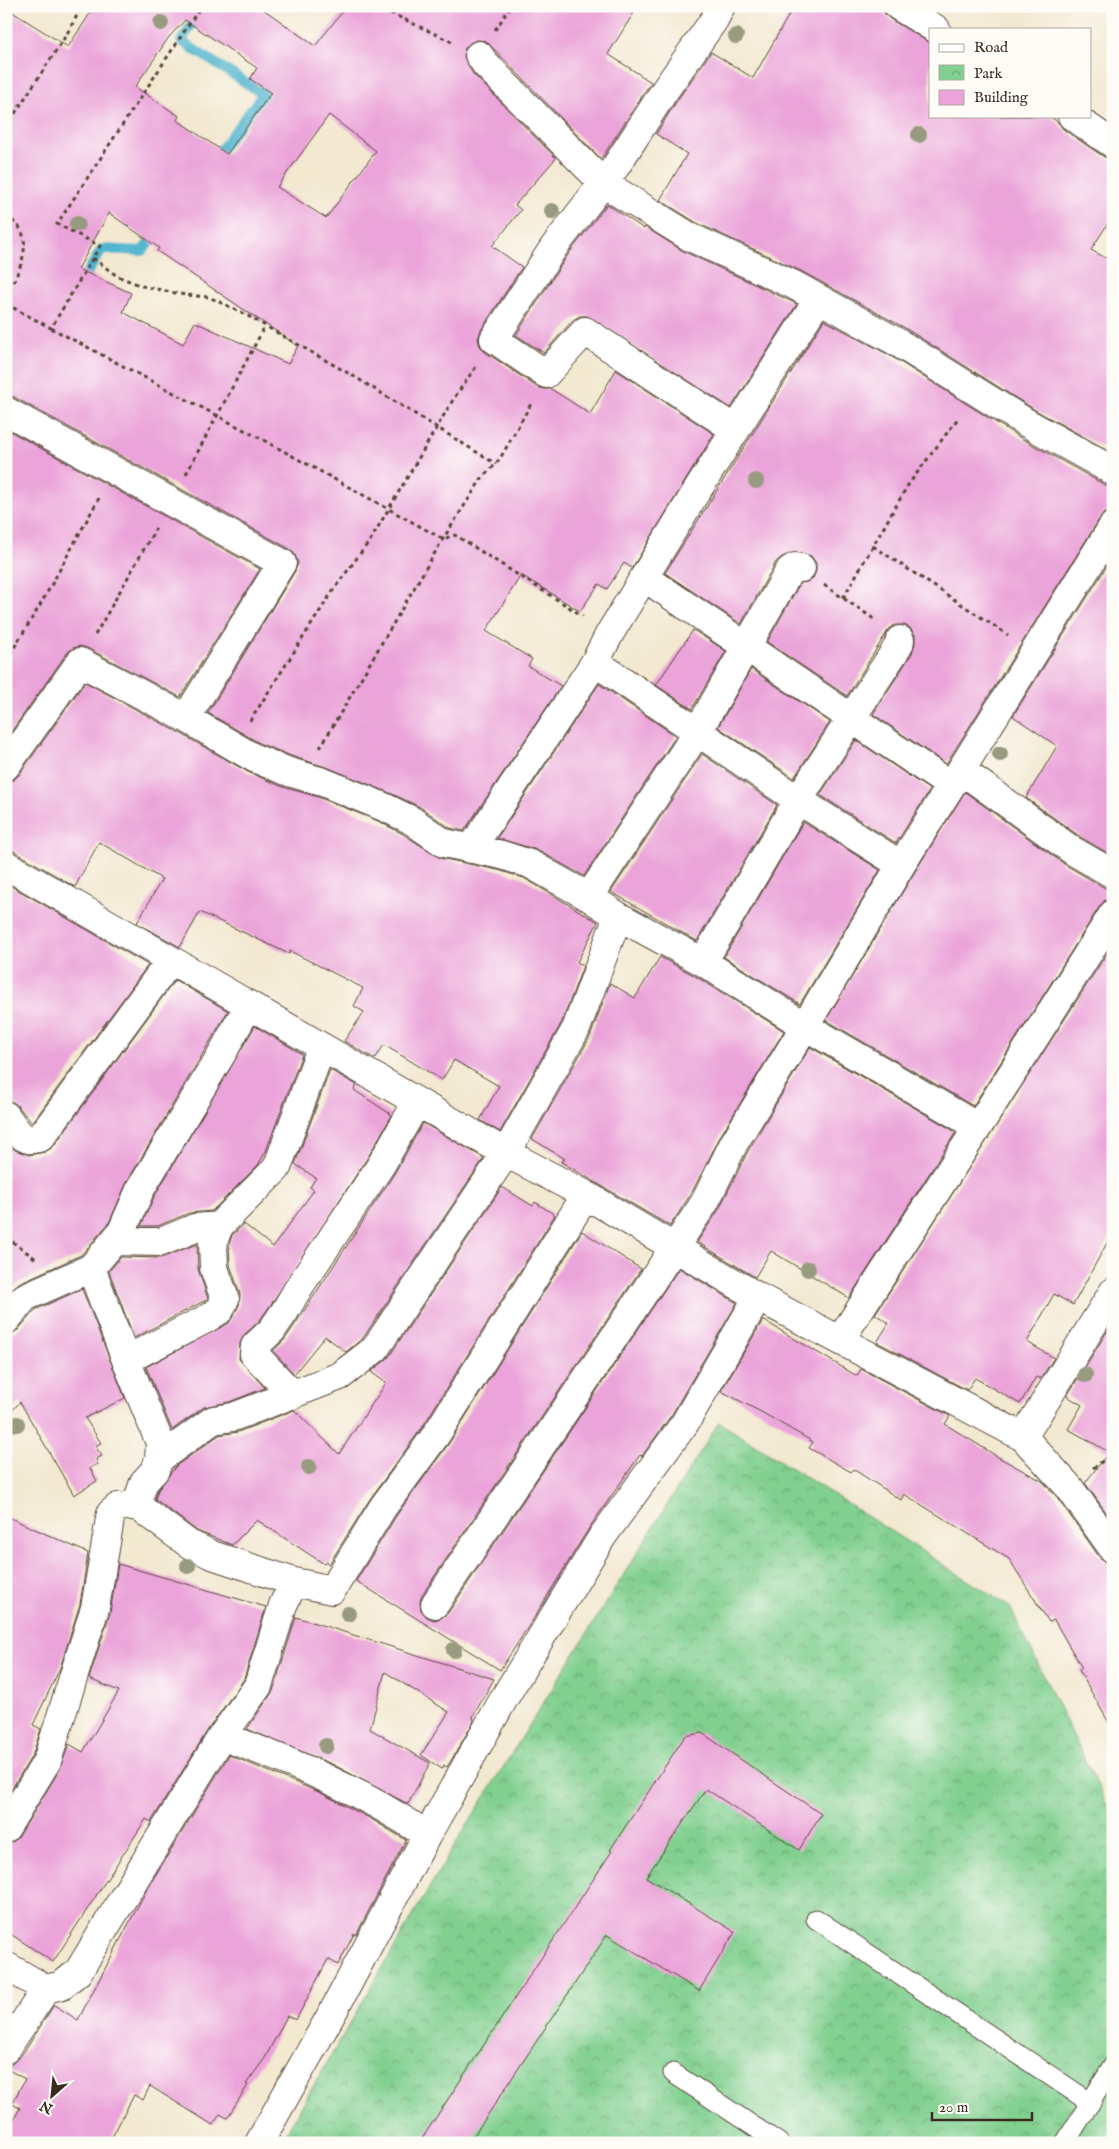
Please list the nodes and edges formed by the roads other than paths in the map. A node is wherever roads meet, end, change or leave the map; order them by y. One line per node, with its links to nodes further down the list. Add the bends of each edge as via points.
1 (722, 6): 7 (street)
2 (898, 6): 3 (street)
3 (934, 28)
4 (479, 55): 7 (street)
5 (1075, 118): 6 (street)
6 (1113, 144)
7 (603, 183): 8 (street, via 690,237 794,285); 10 (street, via 554,247 494,339 546,374 585,331)
8 (818, 300): 10 (street); 11 (street, via 898,342 1027,423)
9 (6, 411): 18 (street, via 282,563)
10 (736, 430): 14 (street)
11 (1113, 471)
12 (1113, 526): 22 (street)
13 (801, 568): 16 (street, via 790,570)
14 (644, 577): 16 (street); 17 (street)
15 (900, 640): 19 (street)
16 (747, 646): 19 (street); 20 (street)
17 (595, 662): 20 (street); 24 (street)
18 (186, 718): 21 (street, via 80,662); 24 (street, via 254,758 384,807 411,820 444,843)
19 (850, 718): 22 (street); 23 (street)
20 (698, 731): 23 (street); 28 (street)
21 (6, 766)
22 (956, 778): 26 (street); 27 (street)
23 (798, 800): 26 (street); 32 (street)
24 (471, 849): 28 (street, via 530,864)
25 (6, 865): 31 (street)
26 (901, 865): 34 (street)
27 (1113, 874)
28 (589, 897): 30 (street)
29 (1113, 914): 38 (street)
30 (618, 916): 32 (street); 39 (street, via 576,1030)
31 (170, 961): 33 (street); 37 (street, via 40,1137 32,1140 22,1137)
32 (703, 962): 34 (street)
33 (248, 1006): 35 (street); 42 (street, via 140,1190 122,1231)
34 (805, 1026): 38 (street); 43 (street, via 734,1144 705,1202)
35 (321, 1048): 36 (street); 41 (street, via 277,1168)
36 (417, 1102): 39 (street); 50 (street, via 381,1164 281,1318 255,1346 254,1354)
37 (6, 1116)
38 (978, 1127): 48 (street)
39 (506, 1153): 40 (street); 50 (street, via 375,1349 340,1376)
40 (586, 1195): 43 (street); 55 (street, via 446,1419 383,1508 332,1590)
41 (218, 1226): 42 (street, via 195,1228 162,1242); 49 (street, via 213,1242 214,1268 225,1299 220,1310)
42 (114, 1241): 44 (street)
43 (675, 1247): 46 (street); 56 (street)
44 (92, 1268): 47 (street, via 26,1297); 49 (street)
45 (1113, 1292): 51 (street)
46 (758, 1297): 48 (street); 59 (street, via 685,1423 596,1546)
47 (6, 1320)
48 (840, 1340): 51 (street)
49 (126, 1360): 52 (street, via 160,1443)
50 (293, 1394): 52 (street, via 233,1417 213,1420)
51 (1023, 1436): 54 (street, via 1068,1487)
52 (159, 1459): 53 (street, via 155,1470 144,1482)
53 (136, 1505): 55 (street, via 157,1522 212,1555); 58 (street, via 118,1507 111,1513 95,1608 47,1761)
54 (1113, 1549)
55 (294, 1582): 57 (street, via 283,1605 258,1686)
56 (435, 1604)
57 (222, 1736): 59 (street, via 278,1756 360,1795); 62 (street, via 78,1972 62,1985)
58 (6, 1828)
59 (427, 1835): 67 (street)
60 (816, 1919): 66 (lane)
61 (6, 1966): 62 (street)
62 (46, 1989): 63 (street)
63 (6, 2049)
64 (1113, 2066): 66 (lane)
65 (673, 2073): 68 (lane)
66 (1091, 2103): 69 (lane)
67 (259, 2143)
68 (779, 2143)
69 (1065, 2143)

